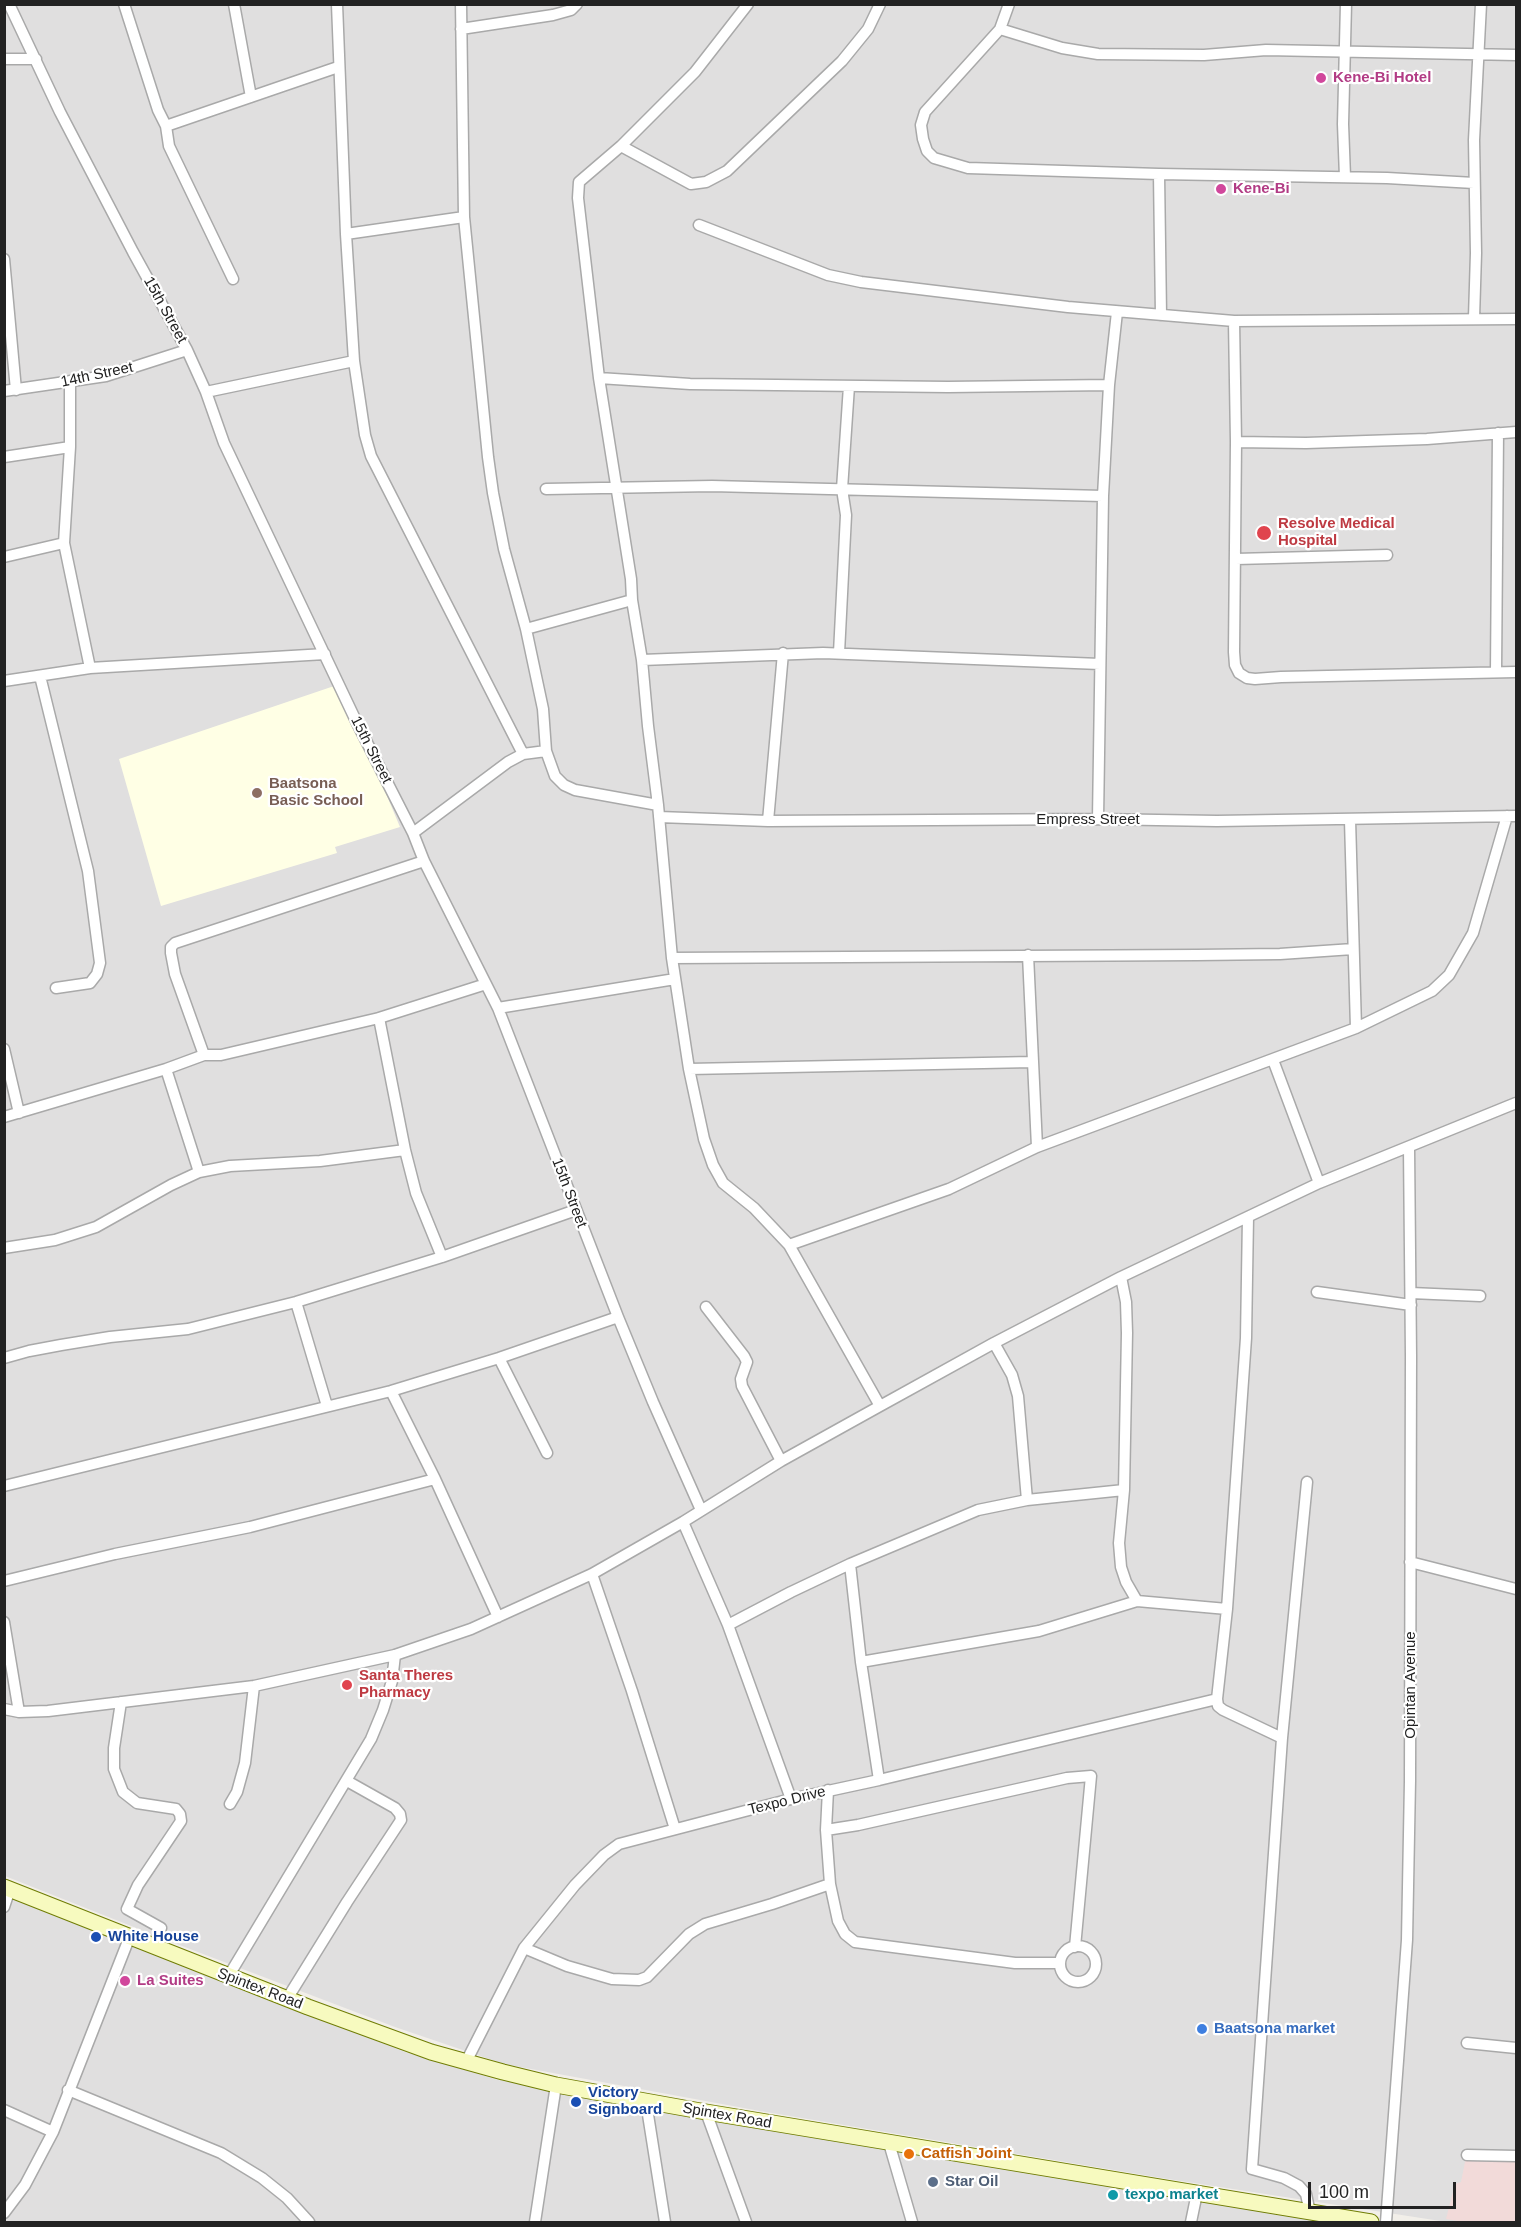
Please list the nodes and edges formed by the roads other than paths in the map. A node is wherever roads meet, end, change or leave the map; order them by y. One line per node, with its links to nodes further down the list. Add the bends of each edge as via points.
1 (9, 4): 18 (street, 15th Street)
2 (124, 4): 21 (street)
3 (234, 4): 20 (street)
4 (337, 4): 19 (street)
5 (461, 4): 13 (street)
6 (577, 4): 13 (street, via 553,15)
7 (748, 4): 22 (street, via 695,72)
8 (880, 4): 22 (street, via 868,29 842,61 727,171 692,184)
9 (1009, 4): 12 (street)
10 (1346, 4): 14 (street)
11 (1481, 4): 15 (street)
12 (1000, 28): 14 (street, via 1062,48 1098,54); 23 (street, via 925,112 921,125 923,139 934,158 968,168)
13 (461, 29): 26 (street)
14 (1344, 53): 15 (street); 24 (street)
15 (1477, 54): 16 (street); 25 (street)
16 (1516, 55)
17 (4, 58): 18 (street)
18 (36, 59): 36 (street, 15th Street, via 96,182)
19 (338, 67): 20 (street); 28 (street)
20 (251, 97): 21 (street)
21 (166, 126): 30 (street, via 169,146)
22 (621, 146): 38 (street, via 579,182)
23 (1159, 174): 24 (street); 32 (street)
24 (1345, 177): 25 (street)
25 (1474, 183): 33 (street)
26 (464, 217): 28 (street); 58 (street, via 493,493)
27 (699, 225): 31 (street, via 803,266 861,282)
28 (346, 234): 37 (street)
29 (4, 259): 42 (street)
30 (233, 279)
31 (1117, 312): 32 (street); 40 (street)
32 (1161, 315): 35 (street)
33 (1474, 318): 34 (street); 35 (street)
34 (1516, 319)
35 (1234, 321): 46 (street)
36 (187, 350): 39 (street, 14th Street, via 106,376); 43 (street, 15th Street)
37 (354, 361): 43 (street); 70 (street, via 371,456)
38 (599, 378): 41 (street, via 690,384); 49 (street)
39 (69, 381): 42 (street, 14th Street); 47 (street)
40 (1109, 385): 41 (street); 52 (street)
41 (849, 386): 51 (street)
42 (10, 390)
43 (206, 392): 61 (street, 15th Street, via 224,443)
44 (1516, 432): 45 (street)
45 (1497, 433): 46 (street, via 1427,439); 65 (street)
46 (1236, 442): 56 (street)
47 (70, 447): 48 (street); 53 (street)
48 (4, 457)
49 (617, 488): 50 (street); 51 (street); 57 (street)
50 (546, 489)
51 (842, 489): 52 (street); 60 (street, via 846,515)
52 (1103, 496): 63 (street)
53 (64, 543): 55 (street); 64 (street)
54 (1387, 555): 56 (street)
55 (4, 557)
56 (1236, 559): 65 (street, via 1235,665 1239,674 1247,678)
57 (632, 600): 58 (street); 62 (street)
58 (526, 629): 69 (street, via 543,709)
59 (783, 653): 60 (street); 62 (street); 76 (street)
60 (839, 653): 63 (street)
61 (326, 654): 64 (street); 77 (street, 15th Street)
62 (642, 660): 71 (street)
63 (1100, 664): 74 (street)
64 (90, 668): 67 (street)
65 (1496, 671): 66 (street)
66 (1516, 672)
67 (40, 676): 68 (street); 84 (street, via 88,871 100,963 90,982)
68 (4, 681)
69 (546, 751): 70 (street); 71 (street, via 555,776 564,785)
70 (523, 754): 77 (street)
71 (658, 805): 72 (street)
72 (659, 816): 76 (street, Empress Street); 81 (street)
73 (1512, 816): 75 (street, Empress Street); 87 (street, via 1473,933 1449,975 1423,997)
74 (1098, 819): 75 (street, Empress Street); 76 (street, Empress Street)
75 (1350, 820): 79 (street)
76 (768, 821)
77 (413, 833): 78 (street, 15th Street)
78 (424, 861): 83 (street, 15th Street); 89 (street, via 175,943 171,953 175,974)
79 (1353, 949): 80 (street, via 1280,954); 87 (street)
80 (1028, 955): 81 (street); 91 (street)
81 (672, 958): 82 (street)
82 (675, 979): 85 (street); 93 (street)
83 (486, 984): 85 (street, 15th Street); 86 (street)
84 (56, 988)
85 (498, 1008): 102 (street, 15th Street)
86 (379, 1018): 89 (street, via 221,1055); 99 (street)
87 (1356, 1028): 90 (street)
88 (4, 1049): 95 (street)
89 (204, 1054): 92 (street)
90 (1273, 1060): 97 (street); 101 (street)
91 (1032, 1062): 93 (street); 97 (street)
92 (166, 1069): 95 (street); 100 (street)
93 (689, 1069): 104 (street, via 713,1166 723,1183 754,1208)
94 (1516, 1104): 98 (street)
95 (19, 1113): 96 (street)
96 (4, 1117)
97 (1037, 1147): 104 (street, via 949,1189)
98 (1409, 1147): 101 (street); 109 (street, Opintan Avenue)
99 (405, 1150): 100 (street); 106 (street, via 416,1193)
100 (199, 1172): 105 (street, via 96,1227 55,1240)
101 (1319, 1183): 103 (street)
102 (576, 1210): 106 (street); 114 (street, 15th Street)
103 (1248, 1217): 107 (street); 136 (street, via 1246,1338)
104 (789, 1245): 120 (street)
105 (4, 1248)
106 (442, 1257): 111 (street)
107 (1121, 1277): 115 (street); 126 (street, via 1127,1333)
108 (1317, 1292): 112 (street)
109 (1411, 1293): 110 (street); 112 (street, Opintan Avenue)
110 (1480, 1296)
111 (296, 1302): 116 (street, via 188,1329 110,1337); 119 (street)
112 (1411, 1305): 130 (street, Opintan Avenue)
113 (706, 1307): 122 (street, via 747,1362 742,1386)
114 (618, 1317): 117 (street); 128 (street, 15th Street)
115 (994, 1342): 120 (street); 127 (street, via 1012,1375 1018,1396)
116 (4, 1358)
117 (499, 1358): 118 (street); 121 (street)
118 (391, 1391): 119 (street); 123 (street)
119 (327, 1406): 125 (street)
120 (880, 1406): 122 (street)
121 (547, 1453)
122 (782, 1461): 128 (street)
123 (435, 1479): 133 (street, via 250,1527); 137 (street)
124 (1307, 1482): 147 (street)
125 (4, 1486)
126 (1124, 1490): 127 (street); 135 (street, via 1121,1567)
127 (1027, 1500): 131 (street, via 978,1510)
128 (701, 1510): 129 (street)
129 (683, 1522): 132 (street); 139 (street)
130 (1410, 1562): 134 (street); 187 (street, Opintan Avenue, via 1412,1720 1407,1940)
131 (850, 1564): 139 (street); 141 (street)
132 (592, 1574): 137 (street); 153 (street)
133 (4, 1581)
134 (1516, 1589)
135 (1137, 1600): 136 (street); 141 (street, via 1039,1630)
136 (1227, 1609): 143 (street)
137 (498, 1617): 140 (street)
138 (4, 1622): 146 (street)
139 (728, 1625): 151 (street)
140 (395, 1655): 142 (street); 149 (street, via 383,1710)
141 (861, 1662): 148 (street)
142 (254, 1686): 144 (street); 152 (street, via 245,1763)
143 (1217, 1699): 147 (street, via 1223,1710); 148 (street, Texpo Drive)
144 (121, 1702): 146 (street); 159 (street, via 114,1769 123,1792 137,1803 176,1809 181,1821 138,1885 128,1909 160,1928)
145 (4, 1708): 146 (street)
146 (19, 1712)
147 (1282, 1737): 179 (street, via 1252,2169 1299,2186 1306,2194)
148 (879, 1780): 150 (street, Texpo Drive)
149 (347, 1781): 163 (street); 164 (street, via 395,1808 401,1820)
150 (828, 1790): 151 (street, Texpo Drive); 154 (street)
151 (791, 1799): 153 (street, Texpo Drive)
152 (230, 1804)
153 (675, 1829): 161 (street, Texpo Drive, via 619,1845 604,1855)
154 (826, 1830): 155 (street); 160 (street, via 1091,1776)
155 (830, 1884): 161 (street, via 705,1924 639,1980 627,1981 567,1966); 162 (street, via 838,1921 855,1942 1016,1963)
156 (7, 1888): 157 (street); 158 (main road, Spintex Road)
157 (4, 1907)
158 (130, 1936): 159 (main road, Spintex Road); 169 (street)
159 (154, 1946): 163 (main road, Spintex Road)
160 (1075, 1947): 162 (street, via 1066,1950); 162 (street, via 1092,1953 1096,1962 1092,1975 1080,1982 1071,1981 1064,1976)
161 (525, 1948): 167 (street, Texpo Drive)
162 (1060, 1962)
163 (228, 1977): 164 (main road, Spintex Road)
164 (287, 1999): 167 (main road, Spintex Road)
165 (1467, 2043): 166 (street)
166 (1516, 2048)
167 (466, 2062): 168 (main road, Spintex Road)
168 (556, 2085): 170 (main road, Spintex Road); 181 (street)
169 (68, 2090): 173 (street); 180 (street, via 221,2153 262,2178)
170 (646, 2102): 172 (main road, Spintex Road); 182 (street)
171 (4, 2110): 173 (street)
172 (706, 2112): 174 (main road, Spintex Road); 183 (street)
173 (53, 2132): 178 (street, via 25,2185)
174 (889, 2143): 177 (main road, Spintex Road); 184 (street)
175 (1467, 2155): 176 (street)
176 (1516, 2156)
177 (1197, 2193): 179 (main road, Spintex Road); 185 (street)
178 (4, 2213)
179 (1310, 2213): 186 (main road, Spintex Road)
180 (309, 2223)
181 (535, 2223)
182 (665, 2223)
183 (746, 2223)
184 (912, 2223)
185 (1191, 2223)
186 (1371, 2223)
187 (1386, 2223)

